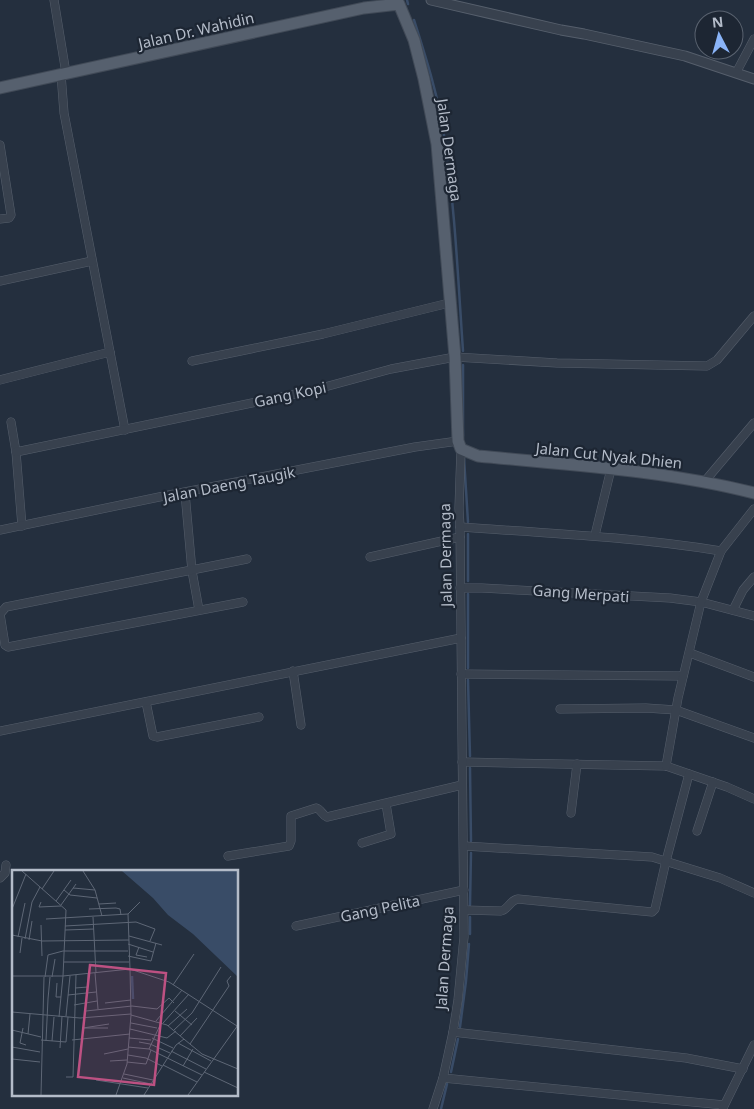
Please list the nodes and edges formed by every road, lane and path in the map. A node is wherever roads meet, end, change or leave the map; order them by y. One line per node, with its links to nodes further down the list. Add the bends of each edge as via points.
1 (54, 0): 5 (street)
2 (432, 0): 6 (street, via 685,56)
3 (401, 1): 5 (main road, Jalan Dr. Wahidin); 13 (main road, Jalan Dermaga, via 414,40 434,128 444,210)
4 (754, 39): 6 (street)
5 (63, 73): 8 (main road, Jalan Dr. Wahidin); 11 (street, via 64,113)
6 (736, 73): 7 (street)
7 (754, 79)
8 (0, 88)
9 (0, 145): 10 (street, via 11,214 9,218)
10 (0, 220)
11 (92, 261): 12 (street); 15 (street)
12 (0, 281)
13 (449, 303): 16 (main road, Jalan Dermaga); 17 (street, via 323,334)
14 (754, 316): 16 (street, Gang Kopi, via 717,360 707,366 557,364)
15 (110, 352): 18 (street); 21 (street)
16 (455, 358): 21 (street, Gang Kopi, via 411,365 310,391); 22 (main road, Jalan Dermaga)
17 (192, 361)
18 (0, 380)
19 (11, 422): 23 (street)
20 (754, 423): 25 (street)
21 (125, 430): 23 (street, Gang Kopi)
22 (460, 445): 24 (main road, Jalan Cut Nyak Dhien, via 478,456); 27 (street, Jalan Daeng Taugik, via 414,447); 30 (street, Jalan Dermaga)
23 (16, 452): 29 (street)
24 (610, 469): 25 (main road, Jalan Cut Nyak Dhien); 32 (street)
25 (705, 481): 26 (main road, Jalan Cut Nyak Dhien)
26 (754, 492)
27 (184, 493): 29 (street, Jalan Daeng Taugik); 37 (street)
28 (754, 509): 34 (street)
29 (22, 526): 31 (street, Jalan Daeng Taugik)
30 (460, 527): 33 (street, Jalan Dermaga); 34 (street, via 677,544)
31 (0, 530)
32 (596, 531)
33 (460, 537): 35 (street); 39 (street, Jalan Dermaga)
34 (721, 551): 41 (street)
35 (370, 557)
36 (247, 559): 37 (street)
37 (192, 571): 42 (street); 42 (street, via 6,608 0,614 4,645 8,647)
38 (754, 577): 43 (street, via 742,590)
39 (460, 588): 41 (street, Gang Merpati); 45 (street, Jalan Dermaga)
40 (243, 602): 42 (street)
41 (702, 602): 43 (street, Gang Merpati); 46 (street)
42 (199, 610)
43 (733, 610): 44 (street, Gang Merpati)
44 (754, 616)
45 (462, 638): 47 (street); 48 (street, Jalan Dermaga)
46 (690, 653): 49 (street); 50 (street)
47 (293, 671): 51 (street); 55 (street)
48 (461, 674): 49 (street); 58 (street, Jalan Dermaga)
49 (683, 676): 53 (street)
50 (754, 676)
51 (146, 702): 54 (street, via 151,731 157,737); 56 (street)
52 (560, 709): 53 (street)
53 (676, 710): 57 (street); 60 (street)
54 (260, 717)
55 (301, 725)
56 (0, 731)
57 (754, 738)
58 (462, 762): 59 (street); 63 (street, Jalan Dermaga)
59 (576, 764): 60 (street); 66 (street)
60 (666, 766): 61 (street)
61 (689, 774): 62 (street); 71 (street)
62 (713, 782): 64 (street); 67 (street)
63 (462, 785): 65 (street); 69 (street, Jalan Dermaga)
64 (754, 799)
65 (386, 804): 68 (street, via 391,834); 70 (street, via 327,817 316,808 292,815 289,846)
66 (571, 813)
67 (697, 831)
68 (362, 843)
69 (464, 846): 71 (street, via 652,857); 74 (street, Jalan Dermaga)
70 (228, 856)
71 (666, 861): 75 (street); 76 (street, via 656,909 650,912 518,899 500,911)
72 (6, 865): 73 (street)
73 (0, 878)
74 (464, 890): 76 (street, Jalan Dermaga); 77 (street, Gang Pelita)
75 (754, 893)
76 (464, 910): 78 (street, Jalan Dermaga)
77 (296, 926)
78 (453, 1032): 80 (street, via 686,1058); 81 (street, Jalan Dermaga)
79 (754, 1045): 80 (street)
80 (743, 1069): 82 (street)
81 (443, 1078): 82 (street); 83 (street, Jalan Dermaga)
82 (723, 1107)
83 (432, 1109)

